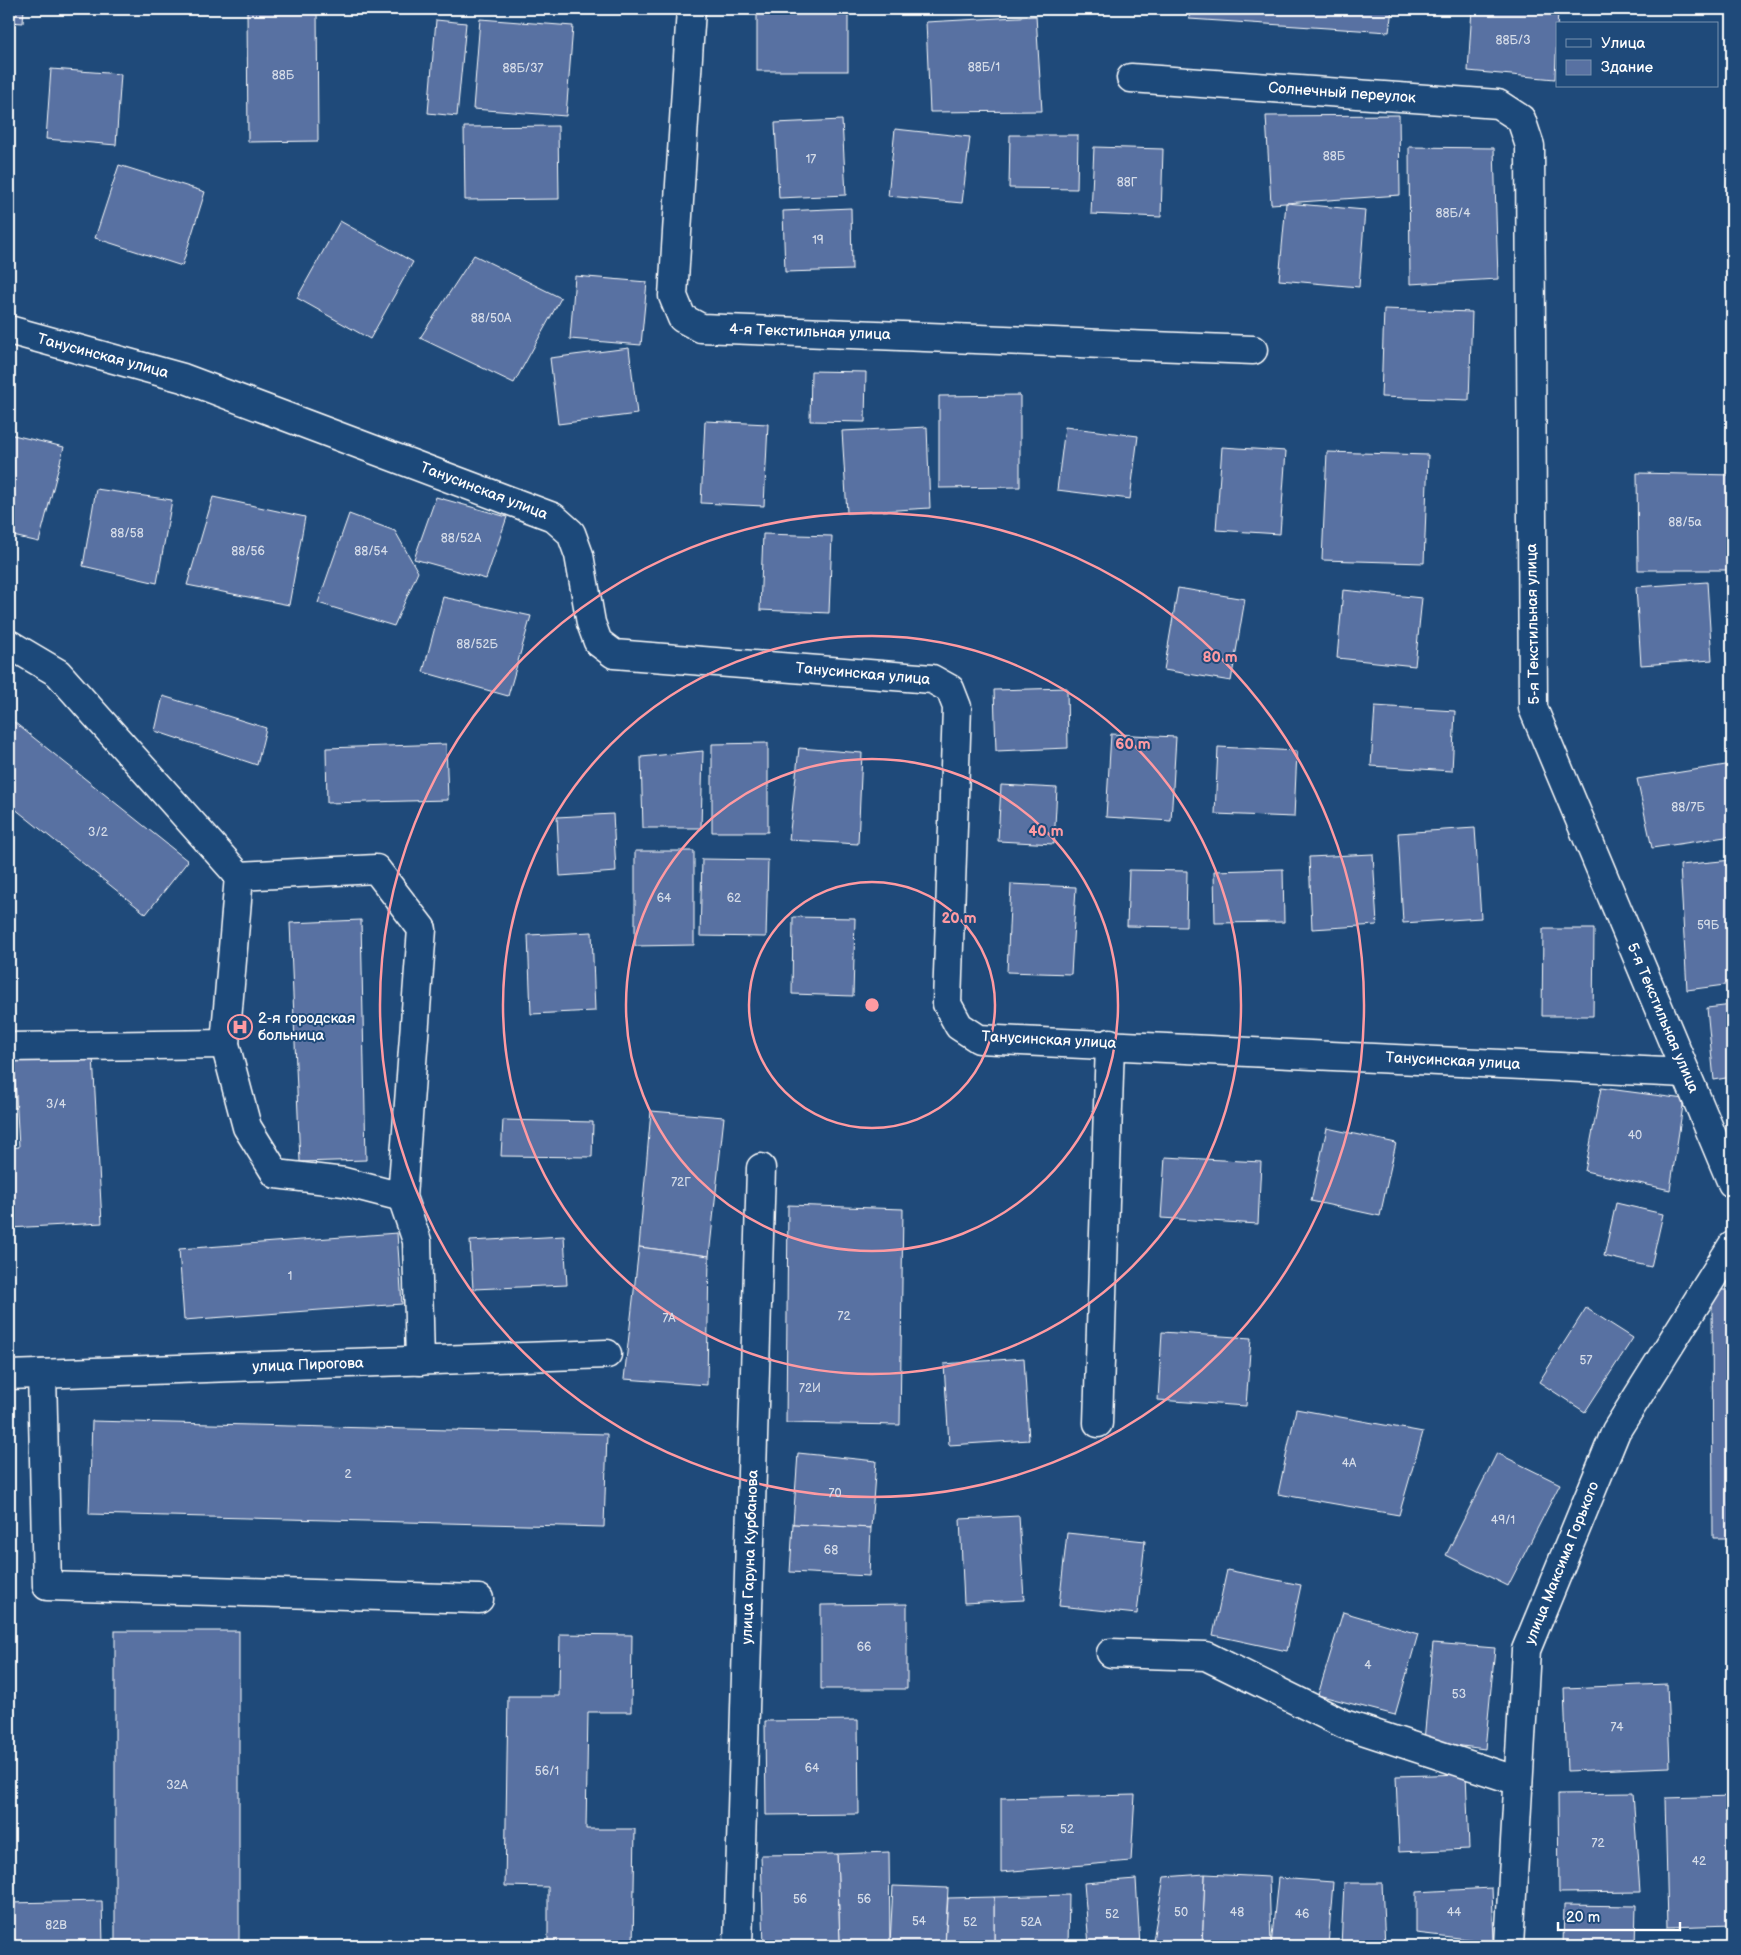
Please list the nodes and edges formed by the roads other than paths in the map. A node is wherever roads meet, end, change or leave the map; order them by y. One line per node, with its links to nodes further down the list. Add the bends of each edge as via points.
1 (691, 9): 5 (street, 4-я Текстильная улица, via 673,296 682,318 701,328)
2 (1132, 78): 3 (street, Солнечный переулок, via 1498,104 1521,120)
3 (1530, 146): 11 (street, 5-я Текстильная улица, via 1533,708)
4 (9, 330): 9 (street, Танусинская улица, via 183,378 553,517 570,532 579,555 591,624 598,642 614,654 932,679 950,689 957,707 948,1004 959,1026 979,1039)
5 (1253, 350)
6 (9, 644): 7 (street, via 58,673)
7 (239, 876): 8 (street); 14 (street, via 376,869 422,930)
8 (225, 1044): 10 (street); 14 (street, via 247,1127 276,1174 344,1182)
9 (1110, 1044): 11 (street, Танусинская улица); 20 (street)
10 (9, 1046)
11 (1686, 1073): 13 (street, 5-я Текстильная улица)
12 (761, 1168): 24 (street, улица Гаруна Курбанова)
13 (1732, 1183)
14 (402, 1198): 17 (street, via 417,1240)
15 (1732, 1246): 23 (street, улица Максима Горького, via 1616,1431 1526,1650)
16 (607, 1354): 17 (street, улица Пирогова)
17 (420, 1361): 18 (street, улица Пирогова)
18 (42, 1374): 19 (street, улица Пирогова); 21 (street, via 47,1586)
19 (9, 1376)
20 (1098, 1423)
21 (478, 1599)
22 (1111, 1653): 23 (street, via 1206,1656 1344,1724)
23 (1518, 1781): 25 (street, улица Максима Горького)
24 (738, 1946)
25 (1509, 1946)

